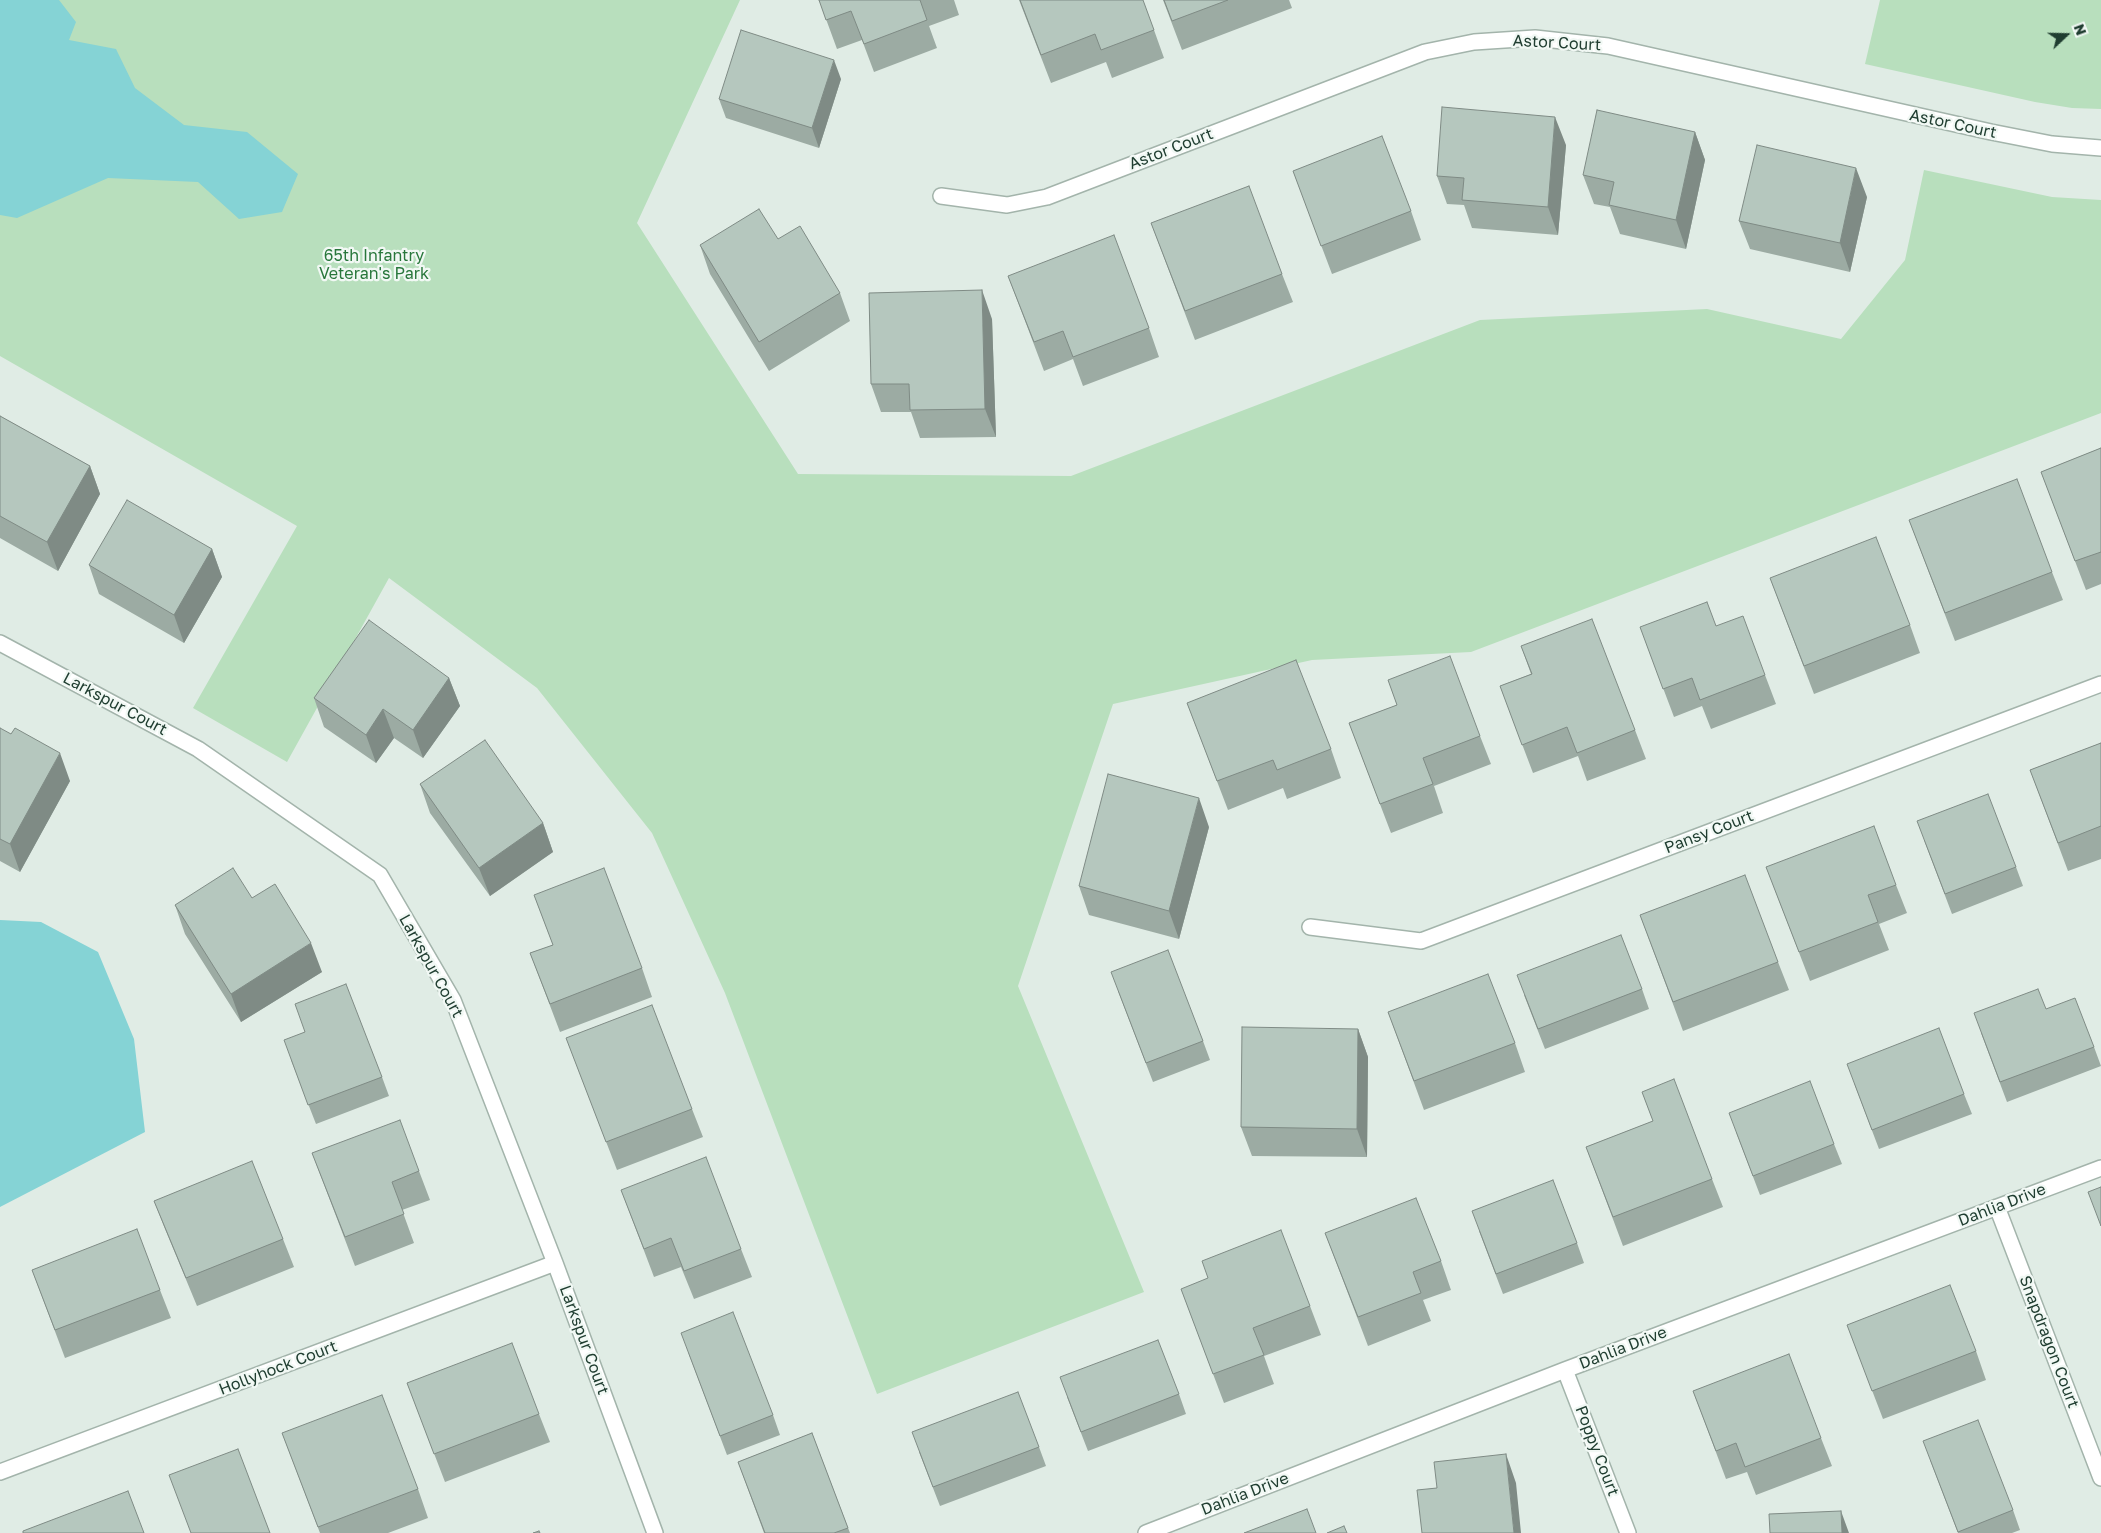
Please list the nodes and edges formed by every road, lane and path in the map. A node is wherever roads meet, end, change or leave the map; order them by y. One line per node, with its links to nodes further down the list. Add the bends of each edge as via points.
1 (2101, 148): 2 (street, Astor Court, via 2052,144 1991,132 1608,46 1535,38 1474,42 1425,52 1047,197 1007,205)
2 (942, 196)
3 (0, 643): 8 (street, Larkspur Court, via 198,749 380,875 453,1000)
4 (2101, 684): 5 (street, Pansy Court, via 1421,941)
5 (1310, 927)
6 (2101, 1168): 7 (street, Dahlia Drive)
7 (1996, 1207): 9 (street, Dahlia Drive); 11 (street, Snapdragon Court)
8 (555, 1264): 10 (street, Hollyhock Court); 12 (street, Larkspur Court)
9 (1565, 1370): 13 (street, Dahlia Drive); 14 (street, Poppy Court)
10 (0, 1472)
11 (2101, 1478)
12 (655, 1533)
13 (1146, 1533)
14 (1628, 1533)

